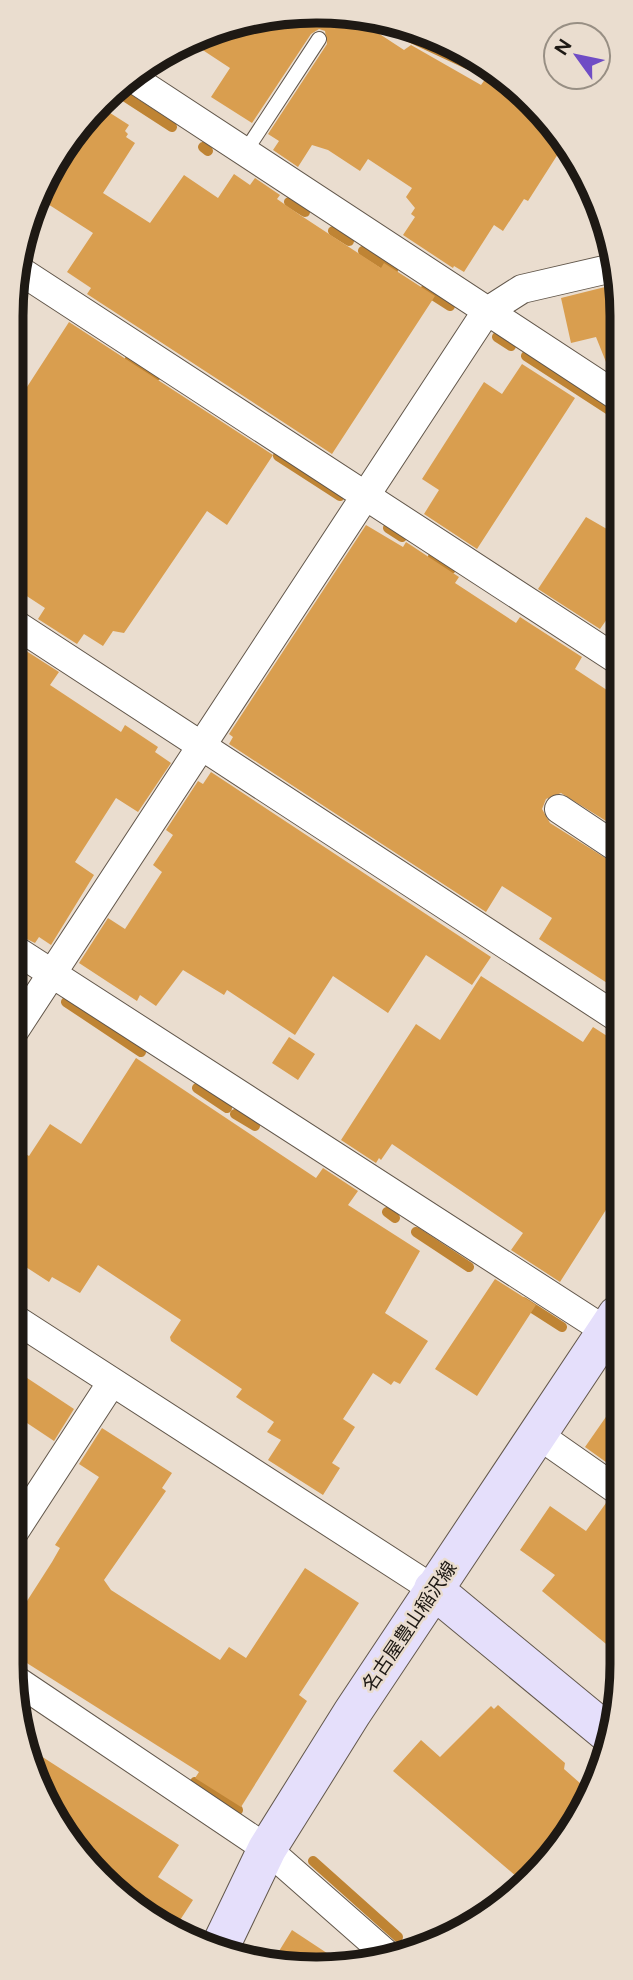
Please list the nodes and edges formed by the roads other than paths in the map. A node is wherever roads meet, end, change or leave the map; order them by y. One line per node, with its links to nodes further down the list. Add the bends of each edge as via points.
1 (319, 39): 3 (lane)
2 (139, 82): 3 (street)
3 (245, 152): 6 (street)
4 (607, 269): 6 (street, via 522,289)
5 (26, 274): 8 (street)
6 (486, 312): 7 (street); 8 (street)
7 (610, 392)
8 (366, 496): 10 (street); 11 (street)
9 (23, 629): 11 (street)
10 (610, 655)
11 (202, 745): 15 (street); 16 (street)
12 (559, 808): 13 (street)
13 (610, 843)
14 (23, 955): 15 (street)
15 (52, 974): 17 (street); 18 (street)
16 (610, 1012)
17 (23, 1018)
18 (610, 1322)
19 (23, 1324): 21 (street)
20 (610, 1326): 22 (main road, 名古屋豊山稲沢線)
21 (112, 1382): 24 (street); 25 (street)
22 (537, 1434): 23 (street); 25 (main road, 名古屋豊山稲沢線)
23 (610, 1485)
24 (23, 1519)
25 (433, 1589): 27 (main road); 28 (main road, 名古屋豊山稲沢線)
26 (24, 1688): 28 (street)
27 (603, 1729)
28 (267, 1849): 29 (main road, 名古屋豊山稲沢線); 30 (street)
29 (223, 1942)
30 (382, 1950)

